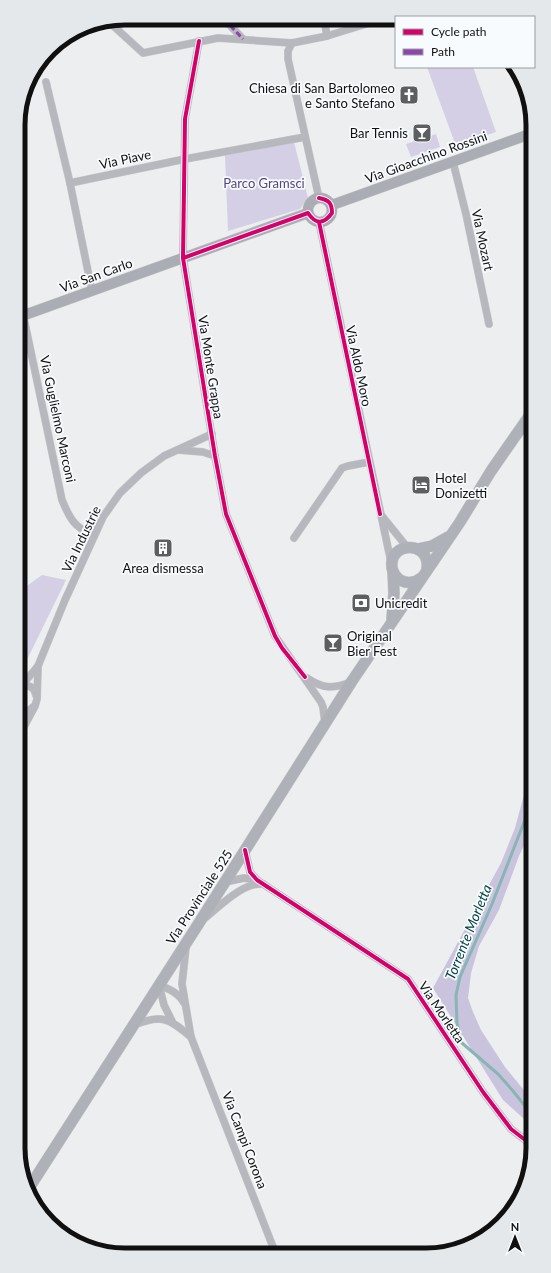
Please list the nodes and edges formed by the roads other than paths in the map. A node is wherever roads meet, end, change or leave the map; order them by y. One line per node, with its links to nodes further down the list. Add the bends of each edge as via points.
1 (230, 25): 6 (street)
2 (325, 25): 5 (street)
3 (363, 25): 5 (street)
4 (113, 26): 7 (street, via 143,53)
5 (327, 36): 8 (street)
6 (243, 39): 7 (street, via 218,38); 8 (street)
7 (199, 41): 12 (street, Via Monte Grappa, via 185,119)
8 (292, 43): 11 (street, via 288,59)
9 (46, 82): 14 (street)
10 (526, 135): 13 (street, Via Gioacchino Rossini)
11 (305, 137): 12 (street, Via Piave); 15 (street)
12 (185, 159): 14 (street, Via Piave); 19 (street, Via Monte Grappa)
13 (453, 162): 16 (street, Via Gioacchino Rossini); 22 (street, Via Mozart)
14 (70, 183): 20 (street)
15 (319, 198): 16 (street, via 327,199); 17 (street, via 313,200)
16 (332, 205): 18 (street, via 330,217)
17 (308, 213): 18 (street, via 312,219); 19 (street)
18 (319, 222): 28 (street, Via Aldo Moro)
19 (183, 258): 20 (street, Via San Carlo); 25 (street, Via Monte Grappa)
20 (92, 290): 21 (street, Via San Carlo)
21 (25, 315)
22 (489, 324)
23 (25, 334): 30 (street, Via Guglielmo Marconi, via 62,500 68,516 81,531)
24 (526, 421): 31 (main road, Via Provinciale 525)
25 (212, 434): 26 (street, Via Industrie); 27 (street, Via Monte Grappa)
26 (179, 450): 27 (street, Via Industrie); 30 (street, Via Industrie, via 158,460 120,493 103,517)
27 (215, 456): 38 (street, Via Monte Grappa, via 226,514 275,636)
28 (369, 462): 29 (street, Via Aldo Moro); 32 (street, via 342,468)
29 (380, 514): 33 (street, Via Aldo Moro); 34 (street, Via Aldo Moro)
30 (94, 536): 37 (street, Via Industrie)
31 (451, 536): 33 (main road, Via Provinciale 525, via 432,546); 35 (main road, Via Provinciale 525)
32 (294, 538)
33 (412, 548): 34 (main road, Via Provinciale 525, via 401,549 396,554 392,559); 35 (main road, via 425,557 427,563)
34 (392, 569): 35 (main road, via 399,579 407,582 413,582); 36 (main road, Via Provinciale 525)
35 (424, 574): 36 (main road, Via Provinciale 525)
36 (392, 621): 40 (main road, Via Provinciale 525)
37 (38, 666): 39 (street, Via Industrie); 42 (street, Via Industrie)
38 (305, 677): 40 (street, via 314,683 330,687); 45 (street, via 321,702)
39 (25, 680)
40 (352, 682): 45 (main road, Via Provinciale 525)
41 (25, 685): 42 (street, Via Industrie, via 36,692)
42 (36, 702): 43 (street); 44 (street, Via Industrie)
43 (25, 712)
44 (25, 724)
45 (325, 725): 46 (main road, Via Provinciale 525)
46 (245, 850): 47 (main road, Via Provinciale 525); 48 (street, Via Morletta, via 250,872)
47 (225, 882): 48 (street, via 244,878); 49 (main road, Via Provinciale 525)
48 (260, 882): 49 (street, via 236,893); 56 (street, Via Morletta, via 408,978 488,1098 511,1129)
49 (199, 923): 50 (main road, Via Provinciale 525)
50 (187, 942): 51 (main road, Via Provinciale 525); 52 (street, Via Campi Corona, via 182,984)
51 (159, 985): 52 (street, via 179,995); 53 (street, Via Campi Corona, via 164,1005); 54 (main road, Via Provinciale 525)
52 (186, 1005): 55 (street, Via Campi Corona)
53 (172, 1021): 54 (street, via 155,1018); 55 (street, Via Campi Corona)
54 (133, 1025): 57 (main road, Via Provinciale 525)
55 (191, 1037): 58 (street, Via Campi Corona)
56 (526, 1141)
57 (32, 1183)
58 (273, 1248)

